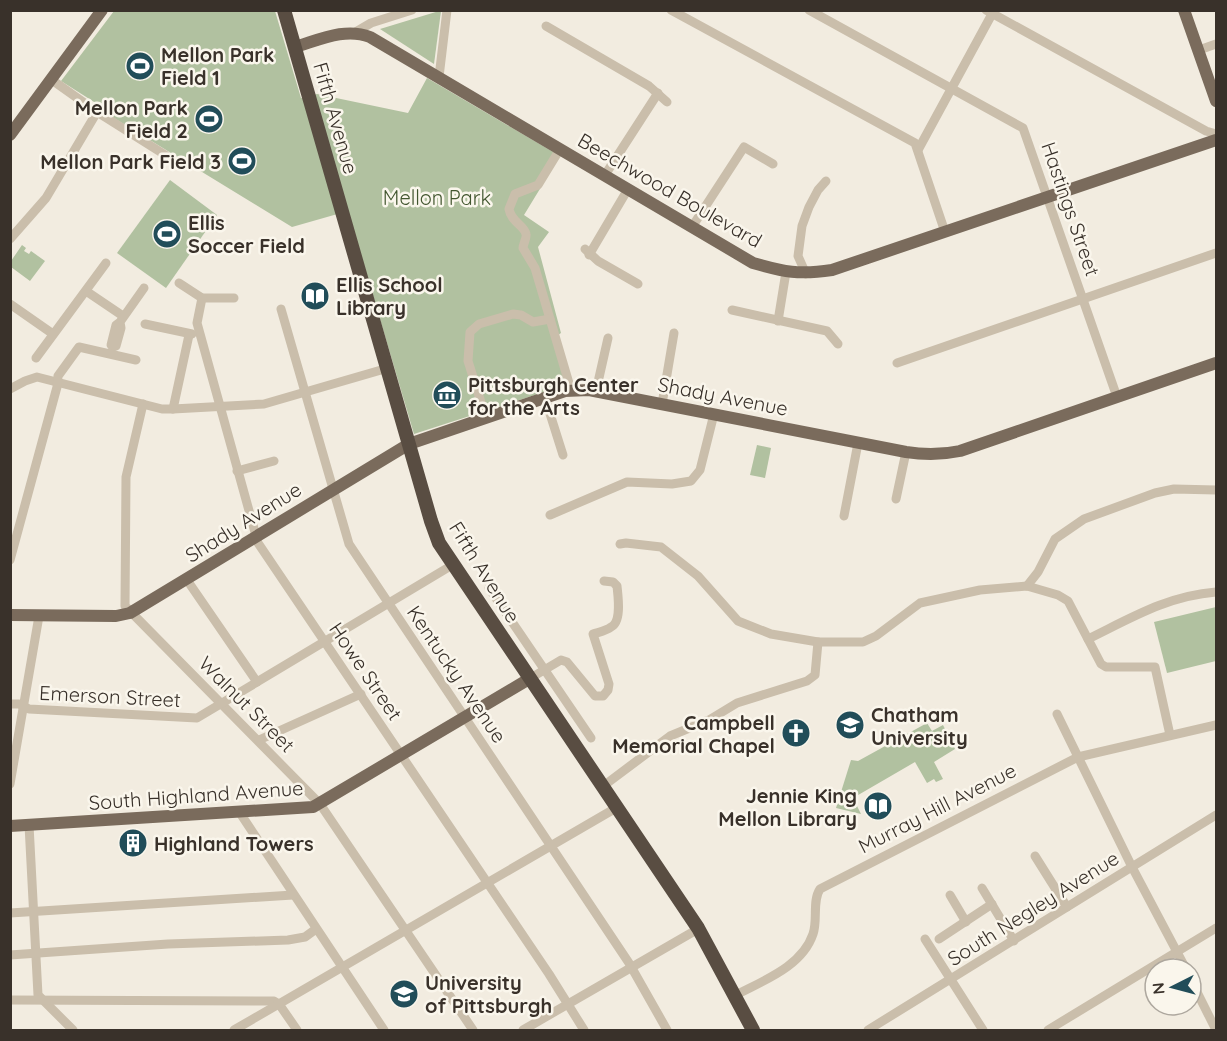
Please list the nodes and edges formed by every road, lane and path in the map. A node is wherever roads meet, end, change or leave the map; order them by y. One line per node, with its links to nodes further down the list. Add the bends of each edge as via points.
1 (102, 10): 15 (main road)
2 (284, 10): 12 (highway, Fifth Avenue)
3 (412, 10): 10 (street, via 370,23)
4 (447, 10): 14 (street)
5 (809, 10): 16 (street, Hastings Street)
6 (1184, 10): 13 (main road)
7 (677, 12): 25 (street, via 915,143)
8 (989, 12): 16 (street); 21 (street)
9 (546, 26): 17 (street)
10 (354, 33): 12 (main road); 14 (main road, Beechwood Boulevard, via 375,39)
11 (1216, 44): 13 (street)
12 (295, 47): 62 (highway, Fifth Avenue)
13 (1199, 50): 18 (main road)
14 (439, 77): 24 (main road, Beechwood Boulevard)
15 (52, 80): 20 (street); 22 (main road)
16 (952, 89): 25 (street); 31 (street, Hastings Street, via 1023,128)
17 (658, 93): 19 (street); 28 (street)
18 (1216, 101)
19 (667, 102)
20 (97, 112): 26 (street); 34 (street, via 46,198)
21 (1216, 134)
22 (10, 135)
23 (1216, 140): 31 (main road, Beechwood Boulevard)
24 (560, 149): 28 (main road, Beechwood Boulevard); 49 (street, via 538,185 514,195 509,209 512,219 525,232 523,249 535,268)
25 (918, 150): 33 (street)
26 (170, 158)
27 (773, 164): 32 (street, via 744,147)
28 (605, 175): 30 (main road, Beechwood Boulevard)
29 (826, 181): 38 (street, via 802,226 798,256)
30 (628, 189): 32 (main road, Beechwood Boulevard); 40 (street, via 587,252)
31 (1048, 196): 33 (main road, Beechwood Boulevard); 45 (street, Hastings Street)
32 (692, 227): 37 (main road, Beechwood Boulevard, via 753,263)
33 (945, 232): 38 (main road, Beechwood Boulevard, via 832,270)
34 (10, 239)
35 (1216, 253): 45 (street)
36 (106, 263): 42 (street)
37 (786, 272): 38 (main road, Beechwood Boulevard); 50 (street)
38 (806, 274)
39 (179, 283): 43 (street)
40 (638, 284)
41 (144, 288): 42 (street, via 122,319)
42 (86, 291): 54 (street)
43 (202, 298): 44 (street); 52 (street, Howe Street, via 197,323)
44 (234, 298)
45 (1083, 298): 60 (street); 68 (street, Hastings Street)
46 (10, 304): 54 (street)
47 (281, 309): 67 (street, Kentucky Avenue)
48 (732, 310): 50 (street)
49 (550, 319): 65 (street); 75 (street, via 533,322 513,314 471,329 468,361)
50 (778, 321): 57 (street, via 827,331)
51 (145, 324): 55 (street)
52 (200, 333): 55 (street); 72 (street, Howe Street)
53 (674, 333): 71 (street)
54 (53, 334): 58 (street)
55 (189, 334): 73 (street)
56 (608, 338): 66 (street)
57 (838, 344)
58 (36, 358)
59 (136, 360): 63 (street, via 79,346 58,376)
60 (897, 363)
61 (1216, 363): 68 (main road, Shady Avenue)
62 (387, 368): 67 (street); 77 (highway, Fifth Avenue)
63 (58, 382): 64 (street, via 30,378); 70 (street); 89 (street)
64 (10, 389)
65 (571, 390): 66 (main road, Shady Avenue); 69 (main road, Shady Avenue)
66 (596, 391): 71 (main road, Shady Avenue)
67 (305, 393): 72 (street, via 264,404); 82 (street, Kentucky Avenue)
68 (1117, 397): 78 (main road, Shady Avenue, via 960,451 942,455)
69 (545, 398): 75 (main road, Shady Avenue); 79 (street)
70 (142, 404): 73 (street); 97 (street, via 126,477 125,606)
71 (662, 404): 74 (main road, Shady Avenue)
72 (219, 406): 73 (street); 81 (street, Howe Street)
73 (173, 409)
74 (714, 414): 76 (main road, Shady Avenue); 85 (street, via 700,470 691,481 627,482)
75 (486, 418): 77 (main road, Shady Avenue)
76 (858, 443): 78 (main road, Shady Avenue); 86 (street)
77 (410, 444): 82 (main road, Shady Avenue); 90 (highway, Fifth Avenue, via 439,543)
78 (906, 452): 84 (street)
79 (563, 455)
80 (274, 461): 81 (street)
81 (237, 471): 87 (street, Howe Street)
82 (333, 489): 87 (main road, Shady Avenue); 96 (street, Kentucky Avenue, via 349,544)
83 (1216, 490): 93 (street, via 1174,489 1155,493 1084,519 1055,539)
84 (896, 498)
85 (550, 515)
86 (844, 516)
87 (256, 537): 91 (main road, Shady Avenue); 101 (street, Howe Street)
88 (620, 544): 102 (street, via 661,547 698,576 738,621 771,634)
89 (10, 560)
90 (454, 564): 96 (street, Emerson Street); 104 (highway, Fifth Avenue)
91 (187, 580): 97 (main road, Shady Avenue); 105 (street)
92 (604, 581): 103 (street, via 617,586 618,597 617,622 593,634 608,690 603,696 595,696 567,662 558,661)
93 (1027, 586): 100 (street, via 1068,601); 102 (street, via 980,590 920,603 863,642)
94 (489, 588): 103 (street)
95 (1216, 592): 100 (street, via 1158,604)
96 (389, 604): 101 (street, Emerson Street); 111 (street, Kentucky Avenue)
97 (130, 613): 99 (main road, Shady Avenue); 108 (street, Walnut Street)
98 (10, 615): 99 (main road, Shady Avenue)
99 (39, 616): 109 (street)
100 (1088, 639): 113 (street, via 1106,668 1155,667)
101 (325, 642): 105 (street, Emerson Street); 106 (street, Howe Street)
102 (818, 642): 119 (street, via 815,675 807,681 737,703 710,720 670,736)
103 (545, 669): 104 (street); 114 (street)
104 (529, 679): 111 (main road, South Highland Avenue); 119 (highway, Fifth Avenue)
105 (257, 682): 108 (street, Emerson Street)
106 (361, 694): 115 (street); 116 (street, Howe Street)
107 (10, 704): 109 (street, Emerson Street)
108 (221, 704): 109 (street, Emerson Street, via 197,718); 115 (street, Walnut Street)
109 (24, 706): 118 (street)
110 (1057, 714): 117 (street)
111 (465, 718): 116 (main road, South Highland Avenue); 126 (street, Kentucky Avenue)
112 (1216, 725): 113 (street, Murray Hill Avenue)
113 (1170, 735): 117 (street, Murray Hill Avenue)
114 (591, 738)
115 (259, 741): 120 (street, Walnut Street)
116 (402, 756): 120 (main road, South Highland Avenue); 129 (street, Howe Street)
117 (1078, 757): 128 (street); 152 (street, Murray Hill Avenue, via 820,889 813,935 805,950 785,968)
118 (10, 784)
119 (602, 787): 121 (highway, Fifth Avenue)
120 (320, 804): 122 (main road, South Highland Avenue); 141 (street, Walnut Street)
121 (616, 808): 126 (street); 140 (highway, Fifth Avenue)
122 (240, 813): 124 (main road, South Highland Avenue); 131 (street)
123 (1216, 815): 128 (street, South Negley Avenue)
124 (28, 825): 125 (main road, South Highland Avenue); 135 (street)
125 (10, 826)
126 (551, 846): 129 (street); 149 (street, Kentucky Avenue)
127 (1035, 856): 134 (street)
128 (1132, 867): 134 (street, South Negley Avenue); 145 (street)
129 (487, 883): 141 (street); 156 (street, Howe Street)
130 (982, 888): 133 (street)
131 (293, 895): 135 (street); 139 (street)
132 (951, 895): 137 (street)
133 (992, 904): 137 (street); 144 (street)
134 (1067, 908): 144 (street, South Negley Avenue)
135 (33, 911): 136 (street); 146 (street)
136 (10, 913)
137 (966, 922): 143 (street)
138 (1216, 928): 145 (street)
139 (316, 929): 146 (street, via 305,937 288,939); 150 (street)
140 (698, 929): 149 (street); 152 (highway, Fifth Avenue)
141 (406, 930): 150 (street); 163 (street, Walnut Street)
142 (925, 939): 151 (street)
143 (939, 939)
144 (1014, 940): 151 (street, South Negley Avenue)
145 (1177, 952): 148 (street); 170 (street)
146 (36, 953): 147 (street); 154 (street)
147 (10, 955)
148 (1180, 957)
149 (632, 967): 156 (street); 166 (street, Kentucky Avenue)
150 (342, 968): 155 (street); 162 (street)
151 (950, 980): 168 (street, South Negley Avenue); 169 (street)
152 (734, 996): 167 (highway, Fifth Avenue)
153 (10, 1000): 154 (street)
154 (42, 1000): 155 (street); 159 (street)
155 (279, 1004): 160 (street); 161 (street)
156 (568, 1004): 164 (street); 165 (street, Howe Street)
157 (1203, 1008): 158 (street)
158 (1212, 1029)
159 (73, 1030)
160 (234, 1030)
161 (297, 1030)
162 (384, 1030)
163 (473, 1030)
164 (523, 1030)
165 (584, 1030)
166 (667, 1030)
167 (753, 1030)
168 (868, 1030)
169 (983, 1030)
170 (1048, 1030)

